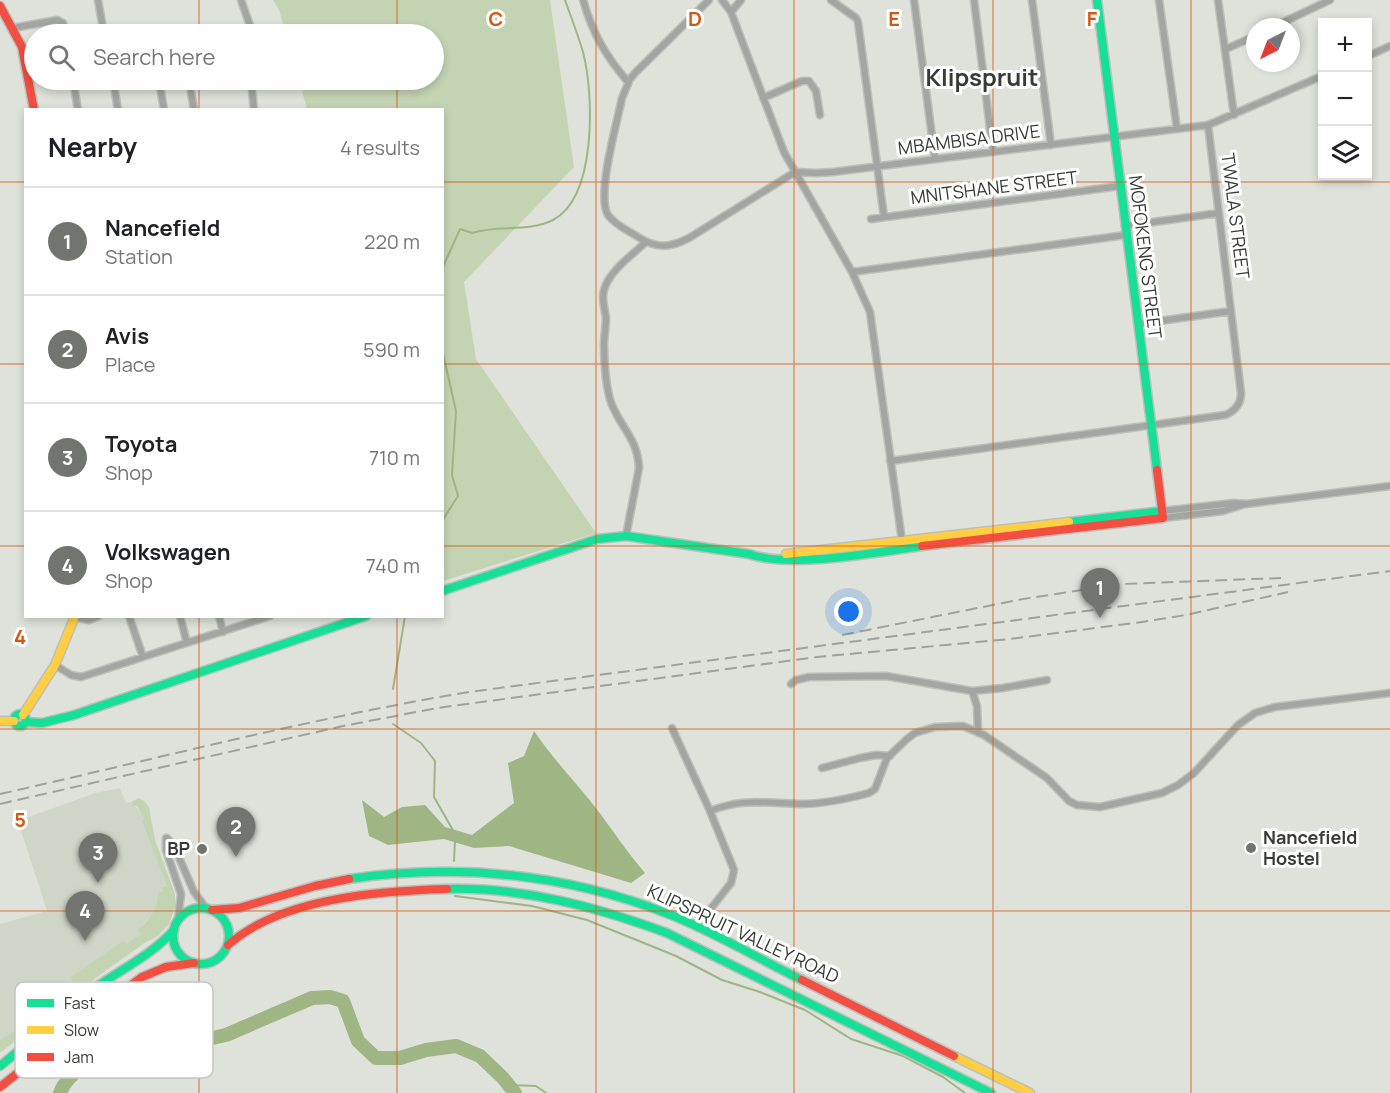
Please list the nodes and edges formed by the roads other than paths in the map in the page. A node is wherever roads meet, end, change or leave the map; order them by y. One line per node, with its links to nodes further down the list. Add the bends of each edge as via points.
1 (98, 0): 20 (street)
2 (241, 0): 21 (street)
3 (583, 0): 30 (street, via 599,44)
4 (709, 0): 30 (street)
5 (722, 0): 16 (street)
6 (741, 0): 16 (street)
7 (831, 0): 52 (street, via 858,22)
8 (914, 0): 51 (street)
9 (974, 0): 50 (street)
10 (1032, 0): 49 (street)
11 (1097, 0): 48 (main road, MOFOKENG STREET)
12 (1159, 0): 47 (street)
13 (1218, 0): 26 (street)
14 (1330, 0): 17 (street)
15 (0, 6): 23 (main road)
16 (730, 12): 37 (street)
17 (1292, 18)
18 (35, 24): 19 (street, via 57,20)
19 (63, 24)
20 (102, 24)
21 (249, 24)
22 (24, 26): 23 (street)
23 (13, 28): 28 (main road)
24 (1246, 40): 26 (street)
25 (1390, 46): 27 (street)
26 (1226, 49): 45 (street)
27 (1372, 54)
28 (24, 58)
29 (1318, 78): 45 (street, MBAMBISA DRIVE)
30 (628, 82): 59 (street, via 603,196 612,219)
31 (30, 90): 38 (main road)
32 (75, 90): 39 (street)
33 (115, 90): 40 (street)
34 (161, 90): 41 (street)
35 (191, 90): 42 (street)
36 (252, 90): 43 (street)
37 (763, 98): 44 (street, via 809,81 816,91); 53 (street, via 783,152)
38 (34, 108)
39 (78, 108)
40 (118, 108)
41 (164, 108)
42 (194, 108)
43 (254, 108)
44 (820, 115)
45 (1234, 115): 46 (street, MBAMBISA DRIVE)
46 (1208, 125): 47 (street, MBAMBISA DRIVE); 55 (street, TWALA STREET)
47 (1177, 129): 48 (street, MBAMBISA DRIVE)
48 (1114, 137): 49 (street, MBAMBISA DRIVE); 54 (main road, MOFOKENG STREET)
49 (1051, 145): 50 (street, MBAMBISA DRIVE)
50 (993, 152): 51 (street, MBAMBISA DRIVE)
51 (935, 159): 52 (street, MBAMBISA DRIVE)
52 (877, 166): 53 (street, MBAMBISA DRIVE); 56 (street)
53 (795, 172): 59 (street, via 680,243 665,247); 60 (street)
54 (1119, 186): 56 (street, MNITSHANE STREET); 58 (main road, MOFOKENG STREET)
55 (1219, 213): 58 (street); 61 (street, TWALA STREET)
56 (884, 217): 57 (street, MNITSHANE STREET)
57 (872, 219)
58 (1126, 230): 60 (street); 62 (main road, MOFOKENG STREET)
59 (646, 242): 67 (street, via 621,264 603,296 609,394 639,458)
60 (852, 272): 64 (street, via 872,318)
61 (1231, 311): 62 (street); 63 (street, TWALA STREET, via 1241,393 1237,407 1225,416)
62 (1138, 324): 63 (main road, MOFOKENG STREET)
63 (1150, 425): 64 (street); 66 (main road, MOFOKENG STREET)
64 (890, 461): 68 (street)
65 (1390, 486): 66 (street, via 1246,504 1223,511)
66 (1163, 514): 68 (main road); 69 (main road, via 807,560)
67 (626, 536): 69 (main road); 70 (main road, via 597,539)
68 (902, 542): 69 (main road, via 795,554)
69 (749, 554)
70 (444, 590)
71 (75, 618): 80 (main road)
72 (130, 618): 79 (street)
73 (181, 618): 78 (street)
74 (220, 618): 77 (street)
75 (264, 618): 77 (street)
76 (360, 618): 85 (main road, via 74,715 42,723)
77 (223, 632): 78 (street)
78 (187, 643): 79 (street)
79 (143, 657): 80 (street, via 78,678)
80 (55, 665): 85 (main road)
81 (1047, 680): 83 (street)
82 (791, 684): 83 (street, via 809,677 886,676)
83 (972, 691): 88 (street)
84 (1390, 693): 88 (street, via 1275,707 1255,713 1178,785 1162,793 1100,807 1069,801 1047,778)
85 (25, 718): 86 (main road, via 17,715 14,721)
86 (0, 721)
87 (672, 728): 91 (street)
88 (978, 732): 89 (street, via 963,726 935,727 907,739)
89 (890, 756): 90 (street, via 876,755); 91 (street, via 875,789 869,793 801,804 736,802)
90 (822, 768)
91 (710, 811): 94 (street, via 734,874)
92 (209, 909): 93 (main road, via 190,910); 93 (street, via 191,887 174,846 166,838 166,850 181,894); 94 (main road, KLIPSPRUIT VALLEY ROAD, via 240,908 370,875 473,870 532,876 601,891); 96 (main road, via 227,924)
93 (178, 920): 95 (main road)
94 (698, 928): 105 (main road, KLIPSPRUIT VALLEY ROAD)
95 (174, 930): 97 (main road, via 178,951); 98 (main road, via 165,942)
96 (228, 945): 97 (main road, via 213,962); 104 (main road, KLIPSPRUIT VALLEY ROAD, via 256,923 350,897 449,888 560,900 667,933)
97 (194, 963): 99 (main road, via 166,967)
98 (104, 982)
99 (135, 982)
100 (15, 1054): 101 (main road)
101 (0, 1066)
102 (15, 1075): 103 (main road)
103 (0, 1087)
104 (991, 1093)
105 (1030, 1093)

